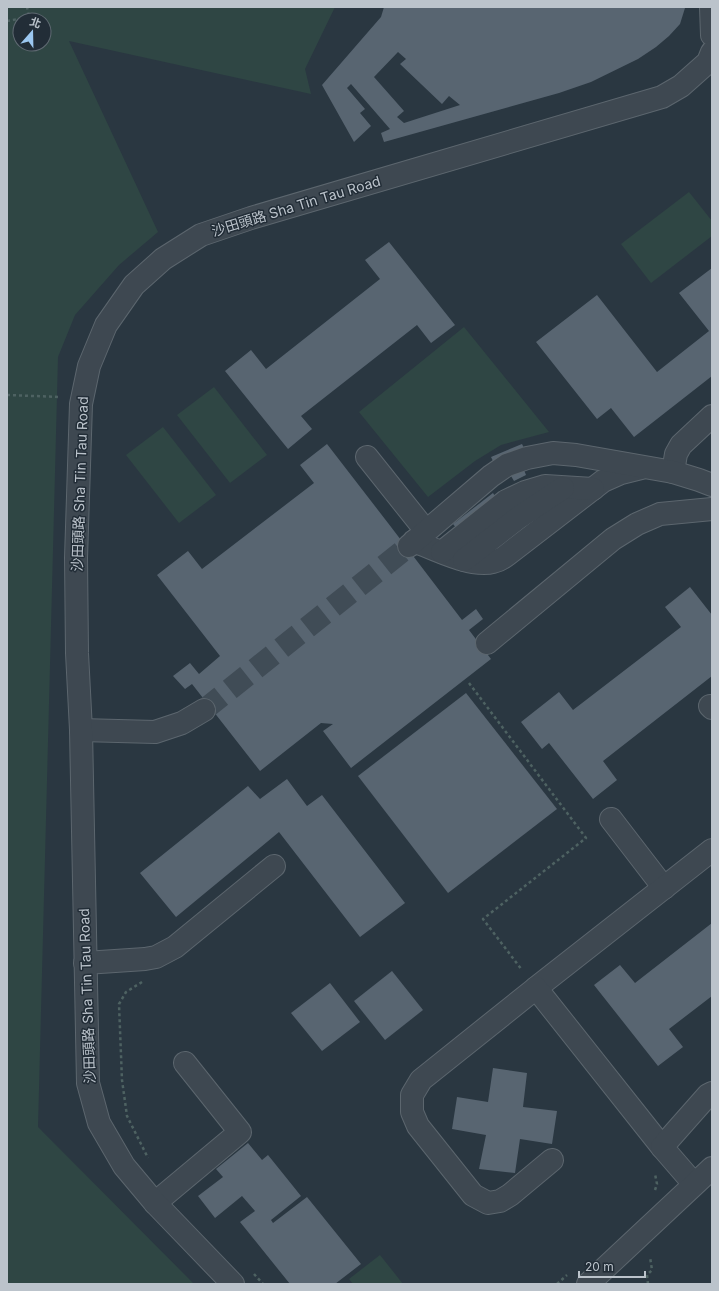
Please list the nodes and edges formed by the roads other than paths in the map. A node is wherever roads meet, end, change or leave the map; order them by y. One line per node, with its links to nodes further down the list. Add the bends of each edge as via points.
1 (711, 7): 2 (street)
2 (712, 15): 3 (street)
3 (712, 35)
4 (712, 52): 18 (street, 沙田頭路 Sha Tin Tau Road, via 708,62 681,86 662,97 244,220 201,235 163,259 134,284 106,325 89,366 81,404 76,558)
5 (712, 416): 8 (street, via 681,445 676,454)
6 (367, 457): 13 (street)
7 (644, 467): 8 (street); 11 (street, via 621,473); 13 (street, via 553,453 527,458 491,476)
8 (673, 472): 9 (street)
9 (712, 485)
10 (565, 486): 11 (street); 14 (street, via 545,486 506,501); 15 (street)
11 (593, 489): 15 (street, via 507,556 493,562 478,563)
12 (712, 509): 16 (street, via 660,514 637,524 612,539)
13 (416, 539): 14 (street)
14 (442, 552): 15 (street)
15 (464, 560)
16 (487, 643)
17 (204, 710): 18 (street, via 182,724 155,732)
18 (81, 730): 23 (street, 沙田頭路 Sha Tin Tau Road)
19 (611, 819): 22 (street)
20 (712, 850): 22 (street)
21 (274, 866): 23 (street, via 167,952 145,960)
22 (664, 888): 24 (street)
23 (85, 963): 31 (street, 沙田頭路 Sha Tin Tau Road, via 88,1083 98,1124 124,1166)
24 (536, 988): 27 (street); 28 (street, via 422,1080 412,1095 412,1112 418,1126 473,1195 488,1203 500,1201 510,1195)
25 (185, 1063): 31 (street, via 240,1132)
26 (712, 1093): 27 (street)
27 (662, 1147): 30 (street)
28 (552, 1160)
29 (712, 1168): 30 (street)
30 (694, 1184): 33 (street)
31 (155, 1203): 32 (street, 沙田頭路 Sha Tin Tau Road)
32 (233, 1284)
33 (588, 1284)

